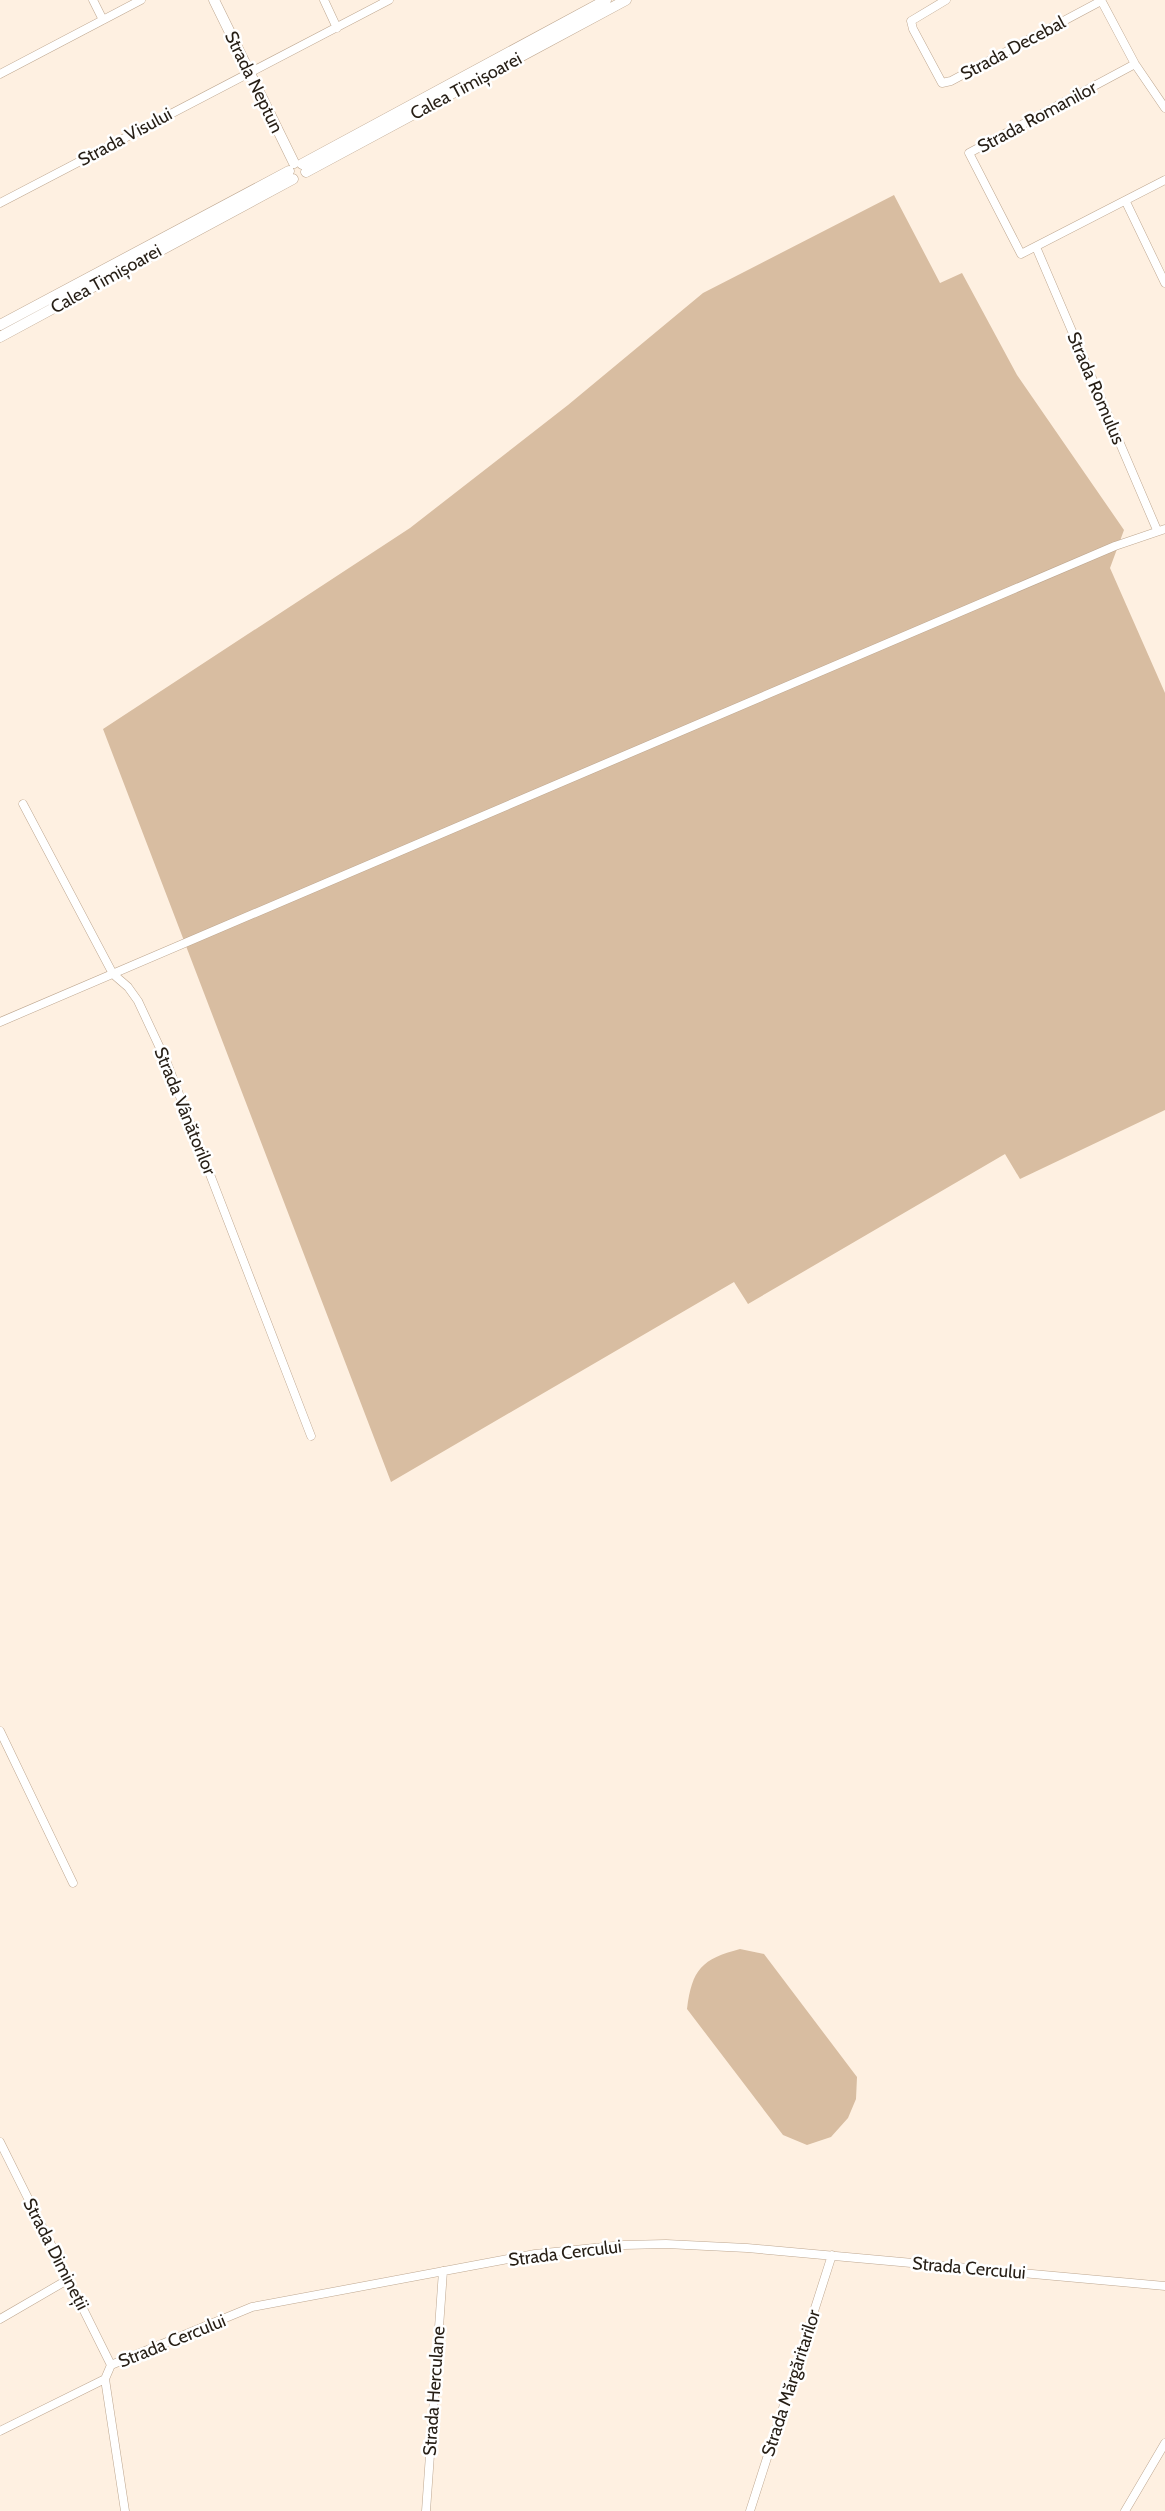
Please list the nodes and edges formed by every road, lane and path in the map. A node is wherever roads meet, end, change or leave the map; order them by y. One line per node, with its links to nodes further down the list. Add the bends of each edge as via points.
1 (93, 0): 10 (street)
2 (141, 0): 10 (street)
3 (214, 0): 14 (main road, Strada Neptun)
4 (324, 0): 11 (street)
5 (389, 0): 11 (street, Strada Visului)
6 (606, 0): 16 (main road, Calea Timișoarei)
7 (626, 0): 16 (main road, Calea Timișoarei)
8 (946, 0): 9 (street, Strada Decebal, via 911,21 912,29 942,83 951,82)
9 (1101, 1): 12 (street)
10 (103, 20): 13 (street)
11 (337, 28): 14 (street, Strada Visului)
12 (1135, 64): 15 (street); 20 (street, Strada Romanilor, via 970,153 1021,254)
13 (1, 70)
14 (250, 72): 16 (main road, Strada Neptun); 19 (street, Strada Visului)
15 (1165, 108)
16 (297, 170): 22 (main road, Calea Timișoarei); 23 (main road, Calea Timișoarei)
17 (1165, 180): 18 (street, Strada Romanilor)
18 (1126, 202): 20 (street, Strada Romanilor); 21 (street)
19 (0, 203)
20 (1036, 247): 24 (street, Strada Romulus)
21 (1165, 284)
22 (0, 325)
23 (0, 337)
24 (1161, 529): 26 (street, via 1105,550)
25 (23, 804): 26 (street, Strada Vânătorilor)
26 (113, 974): 27 (street); 28 (street, Strada Vânătorilor, via 138,1000 167,1063)
27 (0, 1022)
28 (311, 1436)
29 (0, 1730): 30 (street)
30 (73, 1883)
31 (0, 2142): 34 (street, Strada Dimineții)
32 (832, 2255): 33 (street, Strada Cercului, via 666,2244 624,2245 535,2254); 35 (street, Strada Cercului); 43 (street, Strada Mărgăritarilor)
33 (443, 2271): 37 (street, Strada Cercului, via 252,2307); 42 (street, Strada Herculane)
34 (69, 2279): 36 (street); 37 (street, Strada Dimineții)
35 (1165, 2286)
36 (0, 2319)
37 (111, 2365): 38 (street, Strada Cercului)
38 (105, 2379): 39 (street, Strada Cercului); 41 (street)
39 (0, 2430)
40 (1165, 2443): 44 (street)
41 (124, 2511)
42 (426, 2511)
43 (750, 2511)
44 (1125, 2511)

